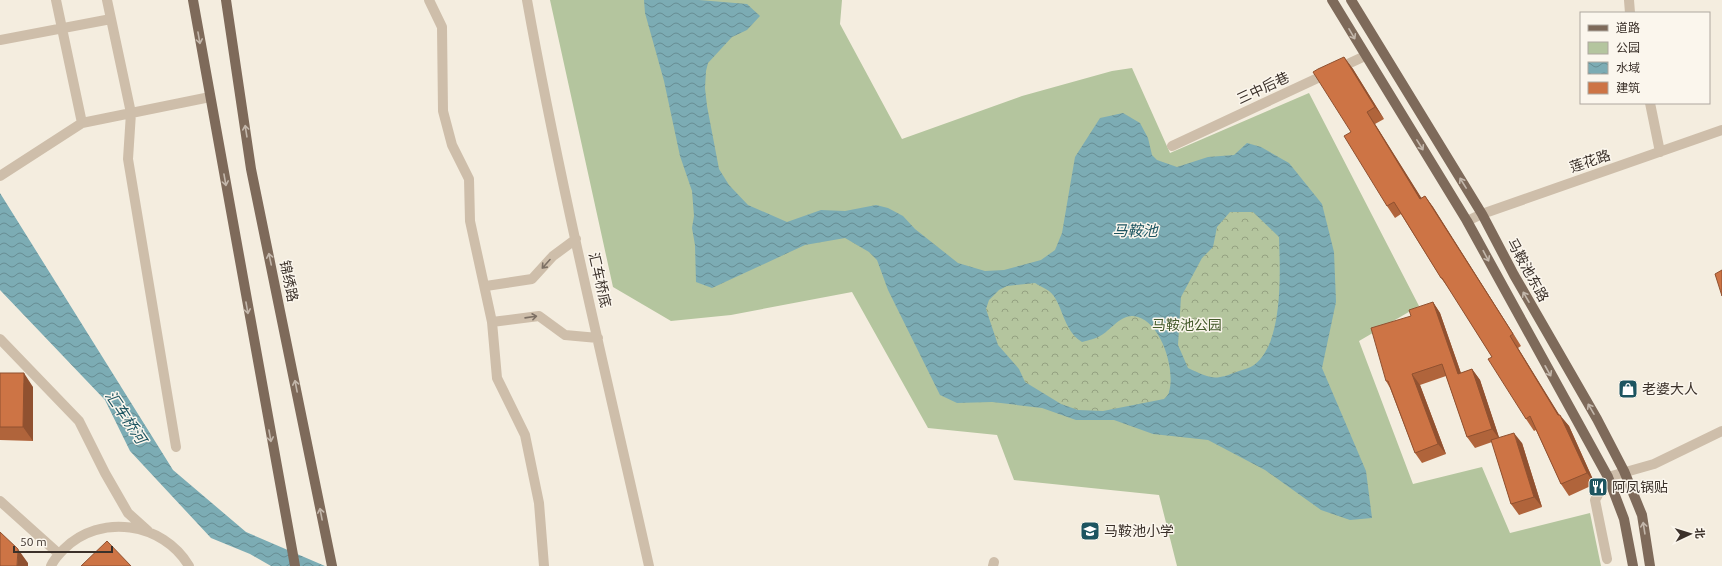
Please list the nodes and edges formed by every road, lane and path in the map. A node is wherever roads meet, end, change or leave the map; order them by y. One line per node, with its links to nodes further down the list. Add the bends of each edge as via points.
1 (56, 0): 12 (street)
2 (107, 0): 11 (street)
3 (193, 0): 15 (main road, one-way to 15)
4 (226, 0): 41 (main road, 锦绣路, one-way to 4, via 252,169)
5 (429, 0): 26 (street, via 442,27 443,111 452,145 468,179 470,221)
6 (527, 0): 25 (street, 汇车桥底)
7 (1332, 0): 14 (main road, one-way to 14)
8 (1351, 0): 23 (main road, 马鞍池东路, one-way to 8)
9 (1629, 0): 10 (street)
10 (1630, 12)
11 (111, 18): 12 (street); 17 (street)
12 (62, 27): 13 (street); 18 (street)
13 (0, 40)
14 (1365, 56): 20 (street, 三中后巷); 24 (main road, one-way to 24)
15 (210, 97): 17 (street); 40 (main road, one-way to 40)
16 (1650, 104): 21 (street)
17 (131, 113): 18 (street); 31 (street, via 128,159)
18 (82, 123): 22 (street)
19 (1722, 130): 21 (street, 莲花路)
20 (1172, 146)
21 (1660, 152): 23 (street, 莲花路)
22 (0, 176)
23 (1482, 214): 24 (street, 莲花路); 32 (main road, 马鞍池东路, one-way to 23)
24 (1467, 221): 33 (main road, one-way to 33)
25 (576, 239): 26 (street, one-way to 26, via 553,256 532,279); 28 (street, 汇车桥底)
26 (486, 286): 27 (street)
27 (492, 322): 28 (street, one-way to 28, via 539,316 565,335); 42 (street, via 497,378 525,435 539,503)
28 (598, 338): 43 (street, 汇车桥底)
29 (0, 339): 35 (street, via 79,421 128,513)
30 (1722, 431): 32 (street, via 1654,464)
31 (176, 447)
32 (1624, 471): 33 (street); 45 (main road, 马鞍池东路, one-way to 32, via 1642,515)
33 (1608, 477): 37 (street, via 1595,500); 44 (main road, via 1624,520)
34 (0, 501): 36 (street)
35 (148, 531): 36 (street, via 122,525 96,529 72,541); 39 (street, via 171,544)
36 (59, 554): 38 (street)
37 (1607, 559)
38 (50, 566)
39 (189, 566)
40 (295, 566)
41 (332, 566)
42 (544, 566)
43 (649, 566)
44 (1632, 566)
45 (1650, 566)

